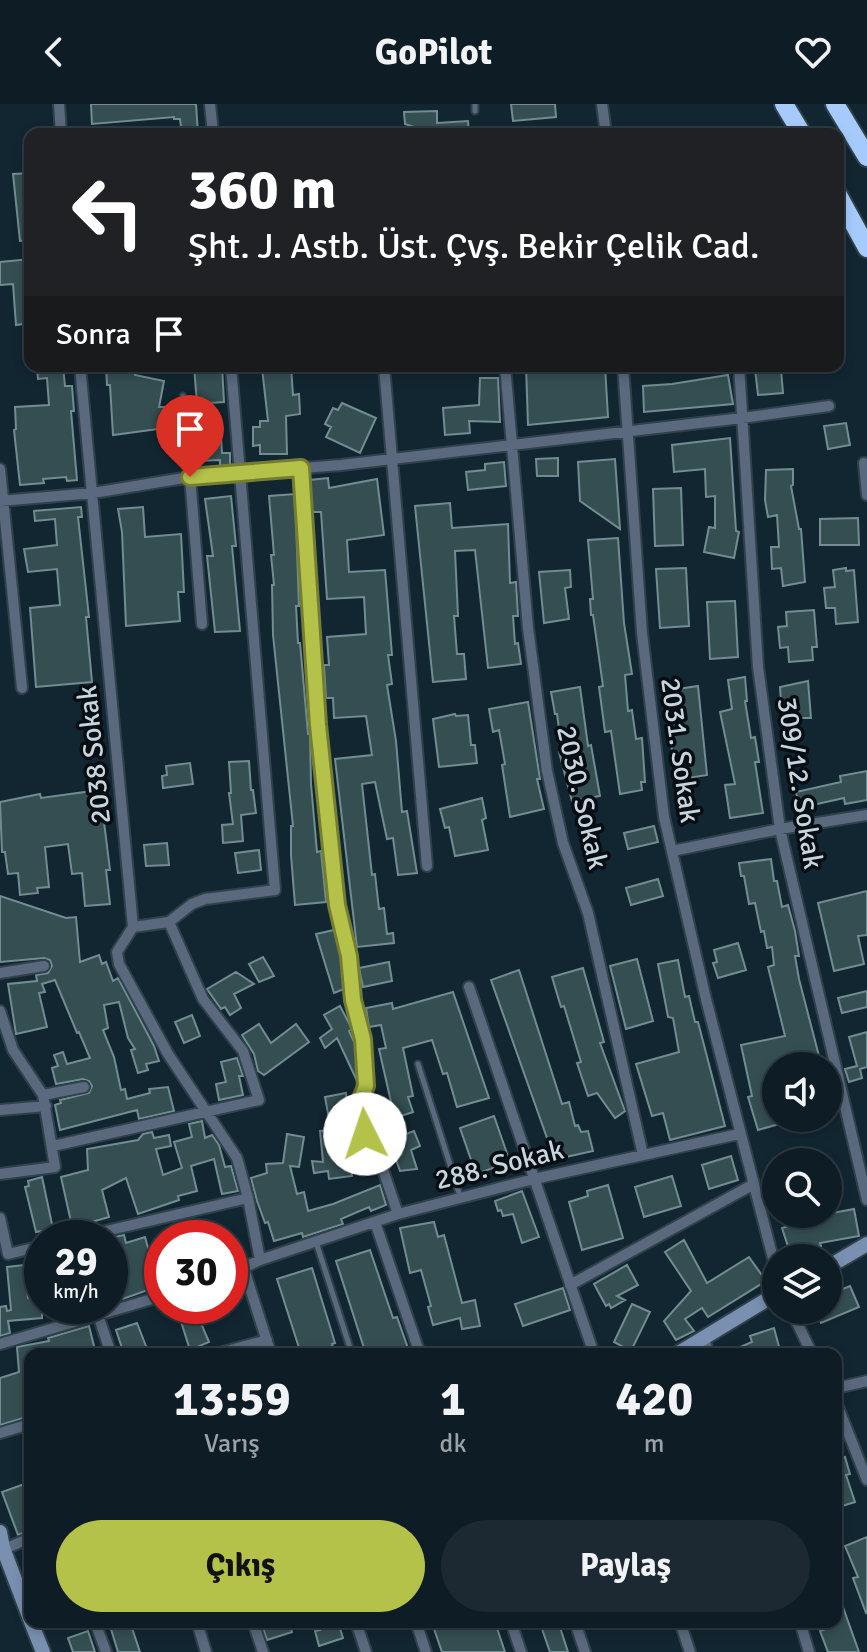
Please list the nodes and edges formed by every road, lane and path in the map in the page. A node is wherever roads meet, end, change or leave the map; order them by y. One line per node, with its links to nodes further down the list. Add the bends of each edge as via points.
1 (59, 104): 6 (street)
2 (210, 104): 7 (street)
3 (602, 104): 8 (street)
4 (784, 104): 9 (highway)
5 (835, 104): 10 (highway)
6 (61, 128)
7 (212, 128)
8 (605, 128)
9 (798, 128)
10 (867, 157)
11 (844, 206): 12 (highway)
12 (867, 248)
13 (81, 372): 30 (street, 2038 Sokak)
14 (231, 372): 28 (street)
15 (385, 372): 24 (street)
16 (506, 372): 23 (street, 2030. Sokak)
17 (623, 372): 22 (street, 2031. Sokak)
18 (739, 372): 21 (street, 309/12. Sokak)
19 (183, 396): 29 (lane)
20 (829, 406): 21 (street)
21 (742, 418): 22 (street); 36 (street, 309/12. Sokak, via 758,667)
22 (627, 431): 23 (street); 37 (street, 2031. Sokak, via 642,633)
23 (512, 445): 24 (street); 52 (street, 2030. Sokak, via 547,771 563,843 588,913)
24 (393, 459): 26 (street); 38 (street)
25 (864, 463): 31 (street)
26 (301, 468): 28 (street); 59 (street, via 330,851 364,1050 366,1086 359,1104 365,1134)
27 (0, 469): 32 (street)
28 (239, 473): 29 (street); 39 (street, via 275,890 205,899)
29 (190, 477): 30 (street); 33 (street)
30 (93, 493): 32 (street); 40 (street, 2038 Sokak)
31 (867, 495)
32 (1, 501): 34 (street)
33 (202, 624)
34 (22, 688)
35 (867, 815): 36 (street)
36 (780, 829): 37 (street); 58 (street, 309/12. Sokak)
37 (672, 851): 50 (street, 2031. Sokak)
38 (427, 866)
39 (169, 922): 40 (street); 49 (street, via 196,985 243,1051 258,1093 259,1100)
40 (133, 927): 49 (street, 2038 Sokak, via 117,952 119,964)
41 (44, 966): 42 (street)
42 (0, 973)
43 (469, 987): 54 (street)
44 (0, 1011): 47 (street, via 13,1050)
45 (418, 1064): 57 (lane)
46 (84, 1087): 47 (street)
47 (45, 1100): 48 (street); 51 (street)
48 (0, 1110)
49 (206, 1111): 51 (street); 56 (street, 2038 Sokak, via 237,1158)
50 (739, 1134): 52 (street, 288. Sokak); 55 (street, 2031. Sokak)
51 (53, 1146): 53 (street, via 55,1167)
52 (643, 1155): 54 (street, 288. Sokak)
53 (0, 1174)
54 (534, 1179): 57 (street, 288. Sokak); 71 (street)
55 (754, 1184): 64 (street, 2031. Sokak); 71 (street)
56 (248, 1198): 62 (street); 68 (street, 2038 Sokak)
57 (460, 1198): 59 (street, 288. Sokak)
58 (867, 1200)
59 (398, 1214): 61 (street, 288. Sokak)
60 (0, 1218): 66 (street, via 8,1254)
61 (375, 1222): 63 (street, 288. Sokak); 83 (street)
62 (128, 1228)
63 (316, 1242): 68 (street, 288. Sokak); 82 (lane)
64 (769, 1244)
65 (867, 1244): 67 (street)
66 (24, 1250)
67 (842, 1259)
68 (260, 1260): 69 (street, 288. Sokak)
69 (248, 1267)
70 (248, 1281): 77 (street)
71 (570, 1285): 84 (street)
72 (762, 1303): 76 (street)
73 (68, 1324): 78 (street)
74 (101, 1324): 79 (street)
75 (798, 1324): 87 (street)
76 (704, 1339): 85 (street); 86 (street)
77 (267, 1340): 80 (street); 81 (street)
78 (0, 1344)
79 (109, 1348)
80 (238, 1348)
81 (269, 1348)
82 (350, 1348)
83 (418, 1348)
84 (592, 1348)
85 (688, 1348)
86 (707, 1348)
87 (809, 1348)
88 (867, 1381): 89 (street)
89 (842, 1387)
90 (842, 1417): 93 (street)
91 (24, 1426): 92 (street)
92 (0, 1433)
93 (867, 1480)
94 (0, 1532): 96 (street)
95 (24, 1541): 96 (street)
96 (2, 1550): 97 (street)
97 (24, 1603)
98 (34, 1628): 108 (street)
99 (97, 1628): 109 (street)
100 (199, 1628): 110 (street)
101 (255, 1628): 111 (street)
102 (358, 1628): 112 (street)
103 (418, 1628): 113 (street)
104 (513, 1628): 114 (street)
105 (577, 1628): 115 (street)
106 (682, 1628): 116 (street)
107 (802, 1628): 117 (street)
108 (43, 1652)
109 (106, 1652)
110 (206, 1652)
111 (263, 1652)
112 (366, 1652)
113 (426, 1652)
114 (521, 1652)
115 (585, 1652)
116 (690, 1652)
117 (809, 1652)

